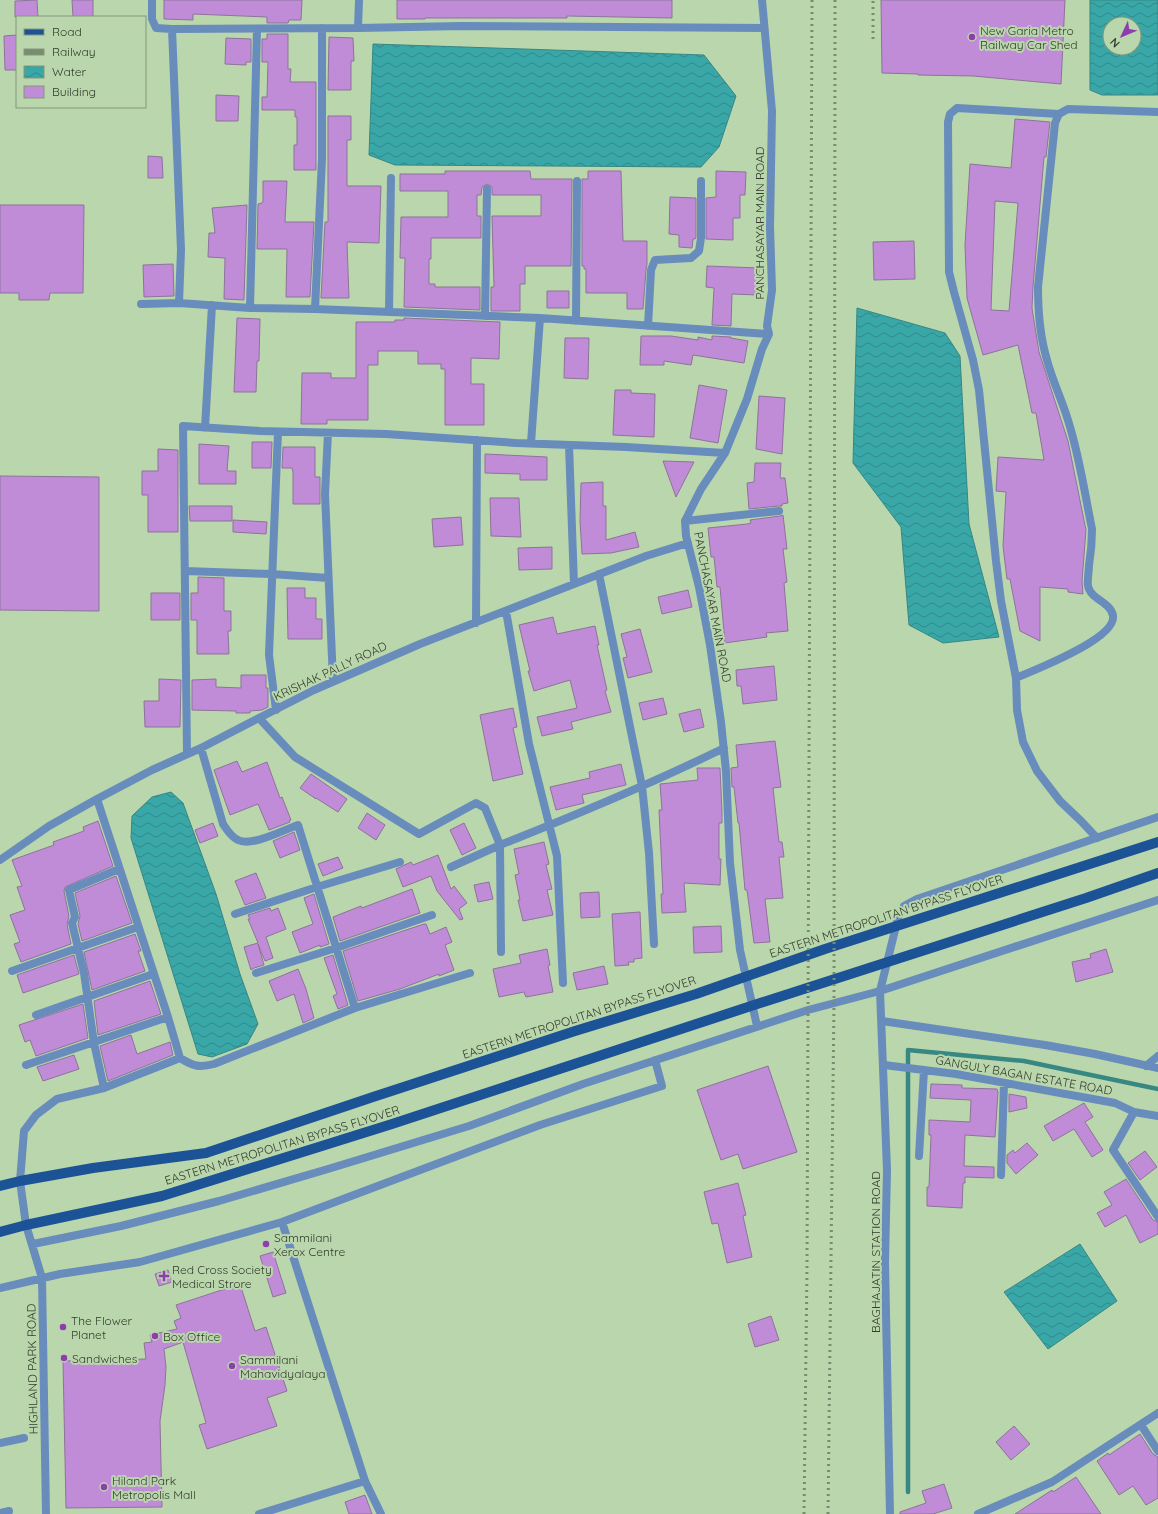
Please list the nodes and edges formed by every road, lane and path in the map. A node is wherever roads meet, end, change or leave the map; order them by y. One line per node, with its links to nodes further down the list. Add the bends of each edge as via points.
1 (152, 0): 7 (street, via 152,19 156,28)
2 (359, 0): 5 (street)
3 (762, 0): 6 (street, PANCHASAYAR MAIN ROAD)
4 (322, 28): 5 (street); 8 (street); 19 (street, via 322,159)
5 (358, 28): 6 (street)
6 (764, 28): 25 (street, PANCHASAYAR MAIN ROAD, via 772,111 772,290 768,326)
7 (172, 29): 8 (street); 15 (street, via 181,250)
8 (257, 29): 18 (street)
9 (1158, 112): 10 (street, via 1068,109)
10 (1059, 114): 43 (street, via 1055,123 1050,161 1038,304 1046,360 1074,438 1092,529 1088,588 1109,608 1113,616 1111,624 1084,647); 43 (street, via 957,108 950,114 948,122 950,272 979,390 997,569)
11 (391, 178): 20 (street)
12 (577, 181): 23 (street)
13 (701, 181): 24 (street, via 699,250 691,258 655,260)
14 (487, 189): 21 (street)
15 (179, 303): 16 (street); 17 (street)
16 (141, 304)
17 (212, 305): 18 (street); 26 (street)
18 (250, 308): 19 (street)
19 (315, 309): 20 (street)
20 (389, 312): 21 (street)
21 (485, 316): 22 (street)
22 (540, 318): 23 (street); 30 (street)
23 (576, 321): 24 (street)
24 (648, 326): 25 (street)
25 (770, 334): 32 (street, PANCHASAYAR MAIN ROAD, via 762,349 747,399)
26 (205, 428): 27 (street); 36 (street, via 183,426)
27 (278, 432): 28 (street); 37 (street)
28 (328, 433): 29 (street); 39 (street, via 325,494)
29 (477, 440): 30 (street); 42 (street)
30 (531, 443): 31 (street)
31 (570, 445): 32 (street); 40 (street)
32 (725, 452): 34 (street, PANCHASAYAR MAIN ROAD, via 701,489)
33 (780, 511): 34 (street)
34 (685, 521): 35 (street, PANCHASAYAR MAIN ROAD)
35 (688, 543): 38 (street, KRISHAK PALLY ROAD); 48 (street, PANCHASAYAR MAIN ROAD, via 710,646)
36 (185, 571): 37 (street); 49 (street)
37 (272, 574): 39 (street); 45 (street, via 269,655)
38 (599, 574): 40 (street, KRISHAK PALLY ROAD); 50 (street)
39 (328, 578): 44 (street)
40 (574, 584): 41 (street, KRISHAK PALLY ROAD)
41 (506, 611): 42 (street, KRISHAK PALLY ROAD); 53 (street, via 529,744)
42 (476, 622): 44 (street, KRISHAK PALLY ROAD)
43 (1016, 678): 54 (street, via 1016,710 1023,742 1037,771 1060,801)
44 (333, 681): 45 (street, KRISHAK PALLY ROAD)
45 (276, 710): 46 (street, KRISHAK PALLY ROAD)
46 (259, 718): 47 (street, KRISHAK PALLY ROAD); 56 (street, via 295,757 419,834 476,803 485,808)
47 (200, 748): 49 (street, KRISHAK PALLY ROAD); 62 (street, via 223,824 230,834 243,842 256,841 298,825)
48 (724, 748): 50 (street); 82 (street, PANCHASAYAR MAIN ROAD, via 730,863 740,950)
49 (187, 754): 51 (street, KRISHAK PALLY ROAD)
50 (642, 786): 53 (street); 67 (street)
51 (97, 799): 57 (street, KRISHAK PALLY ROAD, via 50,826); 60 (street)
52 (1158, 817): 54 (street)
53 (549, 825): 56 (street); 75 (street, via 557,856)
54 (1097, 838): 76 (street, BAGHAJATIN STATION ROAD, via 917,899 904,906 898,918)
55 (1158, 842): 98 (main road, EASTERN METROPOLITAN BYPASS FLYOVER, via 825,949 696,994 395,1089 206,1153)
56 (500, 844): 59 (street); 70 (street)
57 (0, 860)
58 (400, 862): 62 (street)
59 (451, 867)
60 (119, 869): 66 (street); 68 (street, via 69,890 75,917 72,923)
61 (1158, 873): 102 (main road, EASTERN METROPOLITAN BYPASS FLYOVER, via 392,1124 162,1196)
62 (317, 887): 64 (street); 69 (street)
63 (1158, 900): 76 (street)
64 (234, 914)
65 (432, 915): 69 (street)
66 (138, 926): 68 (street); 74 (street)
67 (654, 944)
68 (78, 948): 71 (street); 77 (street)
69 (336, 948): 72 (street); 78 (street)
70 (501, 952)
71 (12, 971)
72 (256, 973)
73 (470, 973): 78 (street)
74 (153, 974): 77 (street); 80 (street)
75 (564, 983)
76 (880, 991): 81 (street, BAGHAJATIN STATION ROAD); 82 (street)
77 (88, 997): 79 (street); 83 (street)
78 (355, 1008): 85 (street, via 204,1067 190,1064)
79 (36, 1015)
80 (168, 1017): 83 (street); 85 (street)
81 (882, 1021): 88 (street, BAGHAJATIN STATION ROAD); 89 (street, via 1045,1045)
82 (757, 1026): 86 (street)
83 (94, 1043): 87 (street); 93 (street)
84 (1158, 1056): 89 (street)
85 (180, 1058): 93 (street, HIGHLAND PARK ROAD)
86 (655, 1060): 101 (street, via 662,1086 540,1125); 104 (street, via 469,1126 306,1175 121,1226)
87 (26, 1065)
88 (884, 1065): 91 (street, GANGULY BAGAN ESTATE ROAD); 118 (street, BAGHAJATIN STATION ROAD)
89 (1146, 1066): 90 (street)
90 (1158, 1068)
91 (924, 1070): 92 (street, GANGULY BAGAN ESTATE ROAD); 96 (street)
92 (1004, 1083): 94 (street, GANGULY BAGAN ESTATE ROAD, via 1115,1103); 97 (street)
93 (104, 1088): 98 (street, HIGHLAND PARK ROAD, via 58,1099 36,1115 24,1131)
94 (1134, 1112): 95 (street, GANGULY BAGAN ESTATE ROAD); 100 (street, via 1113,1150)
95 (1158, 1116)
96 (919, 1156)
97 (1001, 1175)
98 (20, 1181): 99 (main road, EASTERN METROPOLITAN BYPASS FLYOVER); 102 (street, HIGHLAND PARK ROAD)
99 (0, 1186)
100 (1158, 1217)
101 (282, 1222): 105 (street, via 140,1262); 112 (street)
102 (26, 1225): 103 (main road, EASTERN METROPOLITAN BYPASS FLYOVER); 104 (street, HIGHLAND PARK ROAD)
103 (0, 1232)
104 (33, 1244): 105 (street, HIGHLAND PARK ROAD)
105 (42, 1278): 106 (street); 115 (street, HIGHLAND PARK ROAD)
106 (0, 1288)
107 (1158, 1413): 108 (street)
108 (1140, 1425): 111 (street); 119 (street, via 1052,1482)
109 (24, 1438): 110 (street)
110 (0, 1443)
111 (1158, 1450)
112 (365, 1481): 116 (street); 117 (street)
113 (10, 1511): 114 (street)
114 (0, 1513)
115 (46, 1514)
116 (259, 1514)
117 (381, 1514)
118 (890, 1514)
119 (978, 1514)

